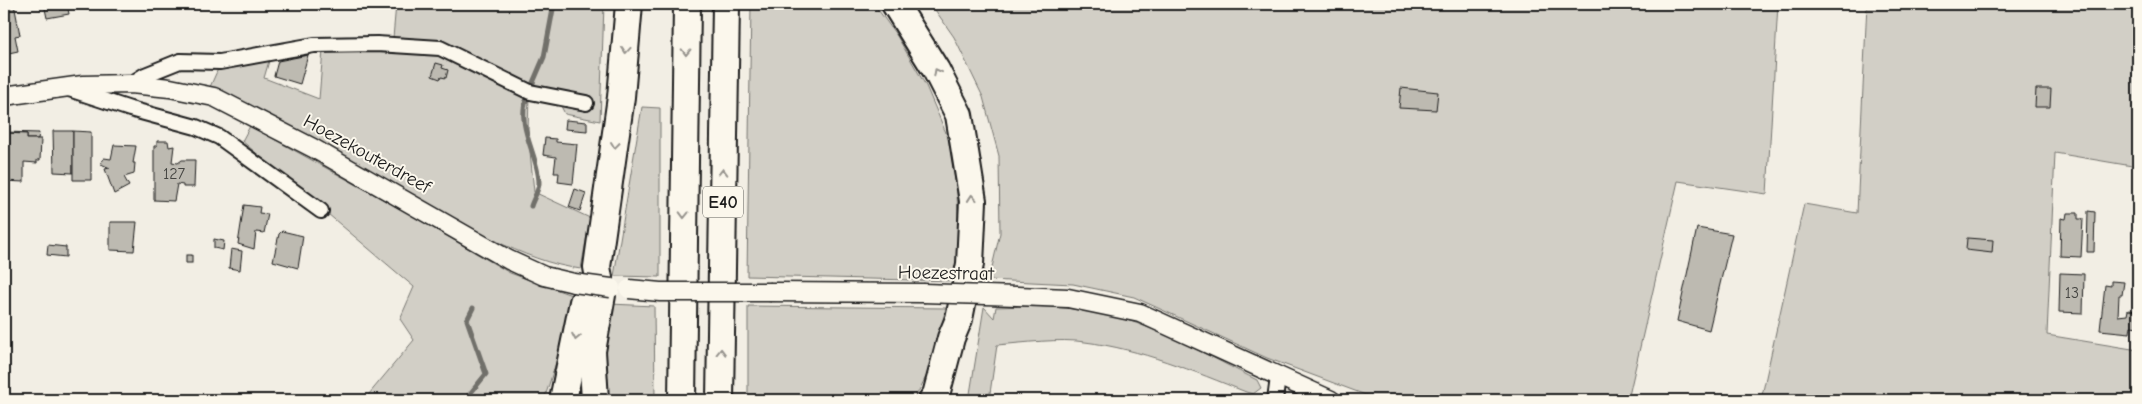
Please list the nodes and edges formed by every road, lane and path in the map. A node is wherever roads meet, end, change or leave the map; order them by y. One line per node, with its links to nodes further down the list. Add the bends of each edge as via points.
1 (630, 4): 10 (highway, one-way to 10)
2 (686, 4): 16 (highway, E40, one-way to 16)
3 (726, 4): 17 (highway, E40, one-way to 3)
4 (895, 4): 12 (highway, one-way to 4, via 970,264 973,202 959,115 936,70)
5 (131, 84): 6 (street, Hoezekouterdreef); 8 (street, Hoezekouterdreef, via 180,62 220,62 314,45 377,44 440,48 530,92); 11 (street, Hoezekouterdreef, via 214,97 313,148 509,260 544,276)
6 (65, 88): 7 (street, Hoezekouterdreef); 9 (street, Hoezekouterdreef, via 219,137)
7 (4, 96)
8 (586, 103)
9 (321, 211)
10 (604, 278): 11 (street, Hoezestraat, bridge); 13 (street, Hoezestraat, bridge, via 629,290 660,292 923,293 1068,298 1140,313); 14 (highway, one-way to 14, via 585,289); 15 (highway, via 592,351)
11 (574, 283)
12 (959, 319): 18 (highway, via 950,338); 19 (highway, via 962,341)
13 (1278, 377): 20 (street); 21 (street, Hoezestraat)
14 (563, 400)
15 (595, 400)
16 (682, 400)
17 (720, 400)
18 (932, 400)
19 (953, 400)
20 (1275, 400)
21 (1331, 400)

